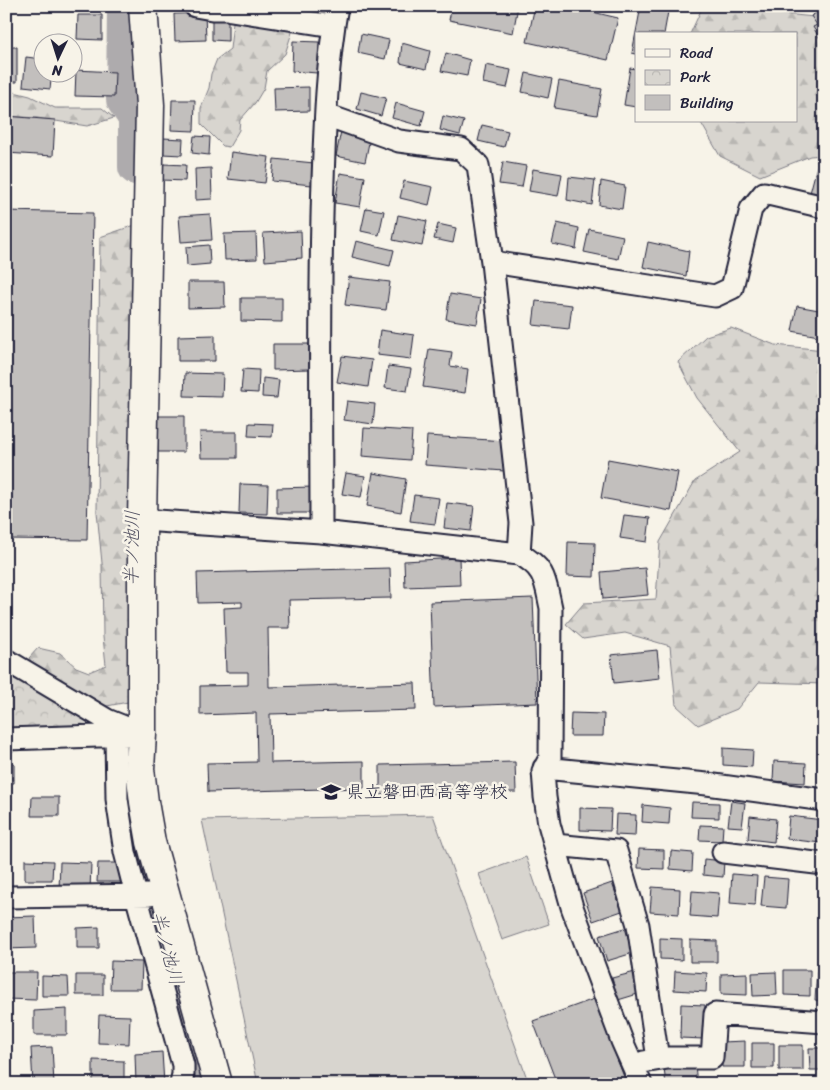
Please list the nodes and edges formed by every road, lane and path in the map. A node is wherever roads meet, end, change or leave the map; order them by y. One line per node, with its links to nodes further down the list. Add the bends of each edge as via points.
1 (143, 6): 7 (street, via 150,105)
2 (195, 6): 3 (street)
3 (335, 16): 4 (street)
4 (326, 115): 6 (street, via 399,141 461,149 478,165); 8 (street, via 320,257)
5 (824, 207): 6 (street, via 764,193 751,209 732,288 715,296)
6 (492, 262): 9 (street, via 521,523)
7 (142, 520): 8 (street); 11 (street)
8 (321, 532): 9 (street)
9 (519, 554): 13 (street, via 540,569 551,608 550,758)
10 (6, 660): 11 (street)
11 (129, 735): 12 (street); 18 (street, via 140,769 151,842); 19 (street, via 117,799)
12 (6, 739)
13 (544, 768): 14 (street, via 707,784); 15 (street, via 545,797)
14 (824, 800)
15 (555, 845): 22 (street, via 616,851 638,925); 23 (street, via 572,907)
16 (723, 852): 17 (street)
17 (824, 864)
18 (165, 894): 19 (street); 25 (street)
19 (136, 895): 20 (street); 24 (street, via 183,1065)
20 (6, 897)
21 (824, 1022): 22 (street, via 715,1014 712,1058)
22 (658, 1060): 23 (street)
23 (637, 1074)
24 (181, 1084)
25 (218, 1084)

